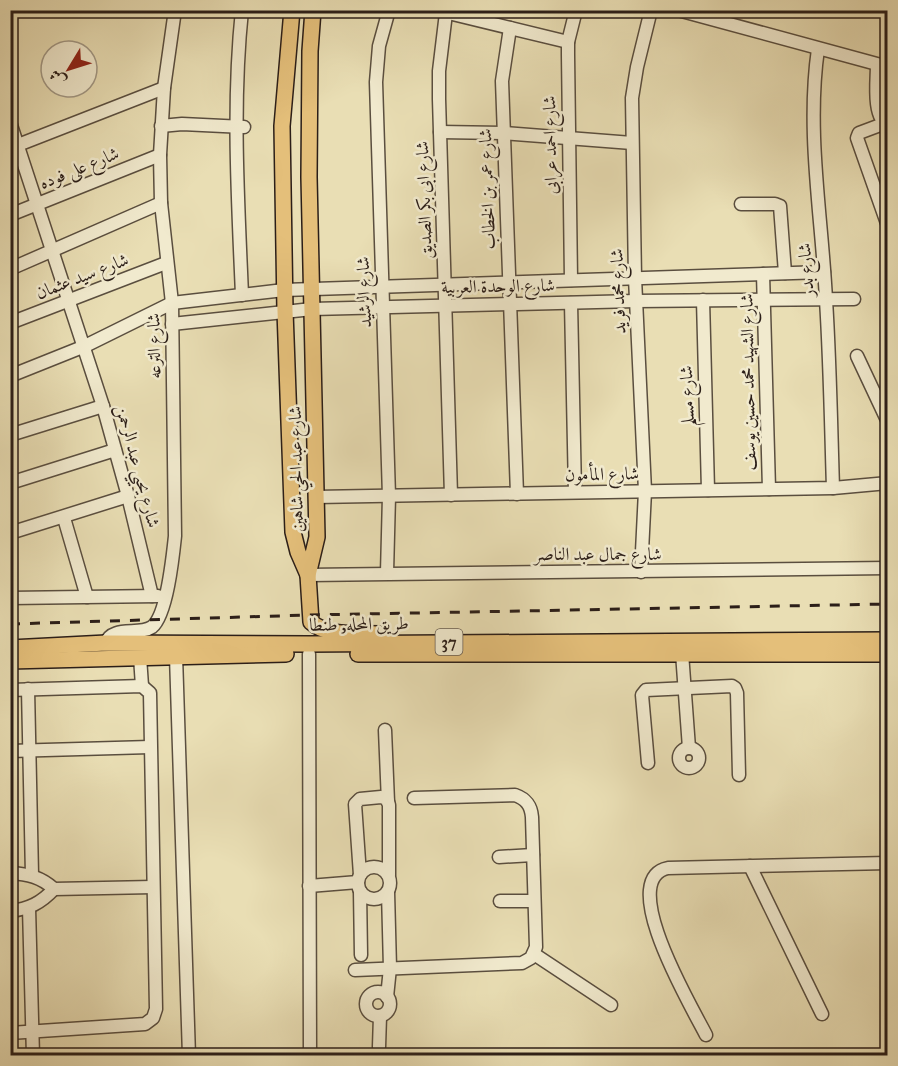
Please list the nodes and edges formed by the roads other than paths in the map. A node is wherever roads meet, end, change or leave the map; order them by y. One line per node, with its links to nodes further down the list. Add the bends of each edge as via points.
1 (175, 10): 14 (street, شارع الترعه)
2 (242, 10): 18 (street, via 237,56)
3 (292, 10): 41 (main road, شارع عبد الحي شاهين, via 282,126)
4 (313, 10): 42 (main road, شارع عبد الحي شاهين)
5 (389, 10): 40 (street, شارع الرشيد, via 379,46 376,82)
6 (576, 10): 11 (street, شارع احمد عرابى)
7 (651, 10): 22 (street, شارع محمد فريد, via 634,83)
8 (678, 10): 12 (street)
9 (441, 12): 10 (street); 19 (street, شارع ابى بكر الصديق)
10 (510, 28): 11 (street); 20 (street, شارع عمر بن الخطاب, via 502,81)
11 (568, 42): 21 (street, شارع احمد عرابى)
12 (818, 49): 13 (street); 33 (street, شارع بدر, via 813,130)
13 (882, 66): 16 (street, via 878,110)
14 (164, 88): 17 (street, شارع الترعه); 23 (street)
15 (10, 122): 23 (street, شارع يحيي عبد الرحمن)
16 (886, 124): 29 (street, via 859,133 857,138)
17 (161, 126): 18 (street); 24 (street, شارع الترعه)
18 (240, 127): 43 (street)
19 (440, 132): 20 (street); 39 (street, شارع ابى بكر الصديق)
20 (502, 133): 21 (street); 38 (street, شارع عمر بن الخطاب)
21 (568, 137): 22 (street); 37 (street, شارع احمد عرابى)
22 (632, 143): 36 (street, شارع محمد فريد)
23 (16, 153): 26 (street, شارع يحيي عبد الرحمن)
24 (160, 155): 25 (street, شارع الترعه); 26 (street, شارع على فوده)
25 (161, 203): 30 (street); 31 (street, شارع الترعه)
26 (37, 204): 28 (street, شارع على فوده); 30 (street, شارع يحيي عبد الرحمن)
27 (741, 204): 34 (street, via 780,206)
28 (10, 214)
29 (888, 226)
30 (52, 251): 32 (street); 46 (street, شارع يحيي عبد الرحمن)
31 (166, 263): 46 (street, شارع سيد عثمان); 50 (street, شارع الترعه)
32 (10, 269)
33 (824, 272): 34 (street, شارع الوحدة العربية); 44 (street, شارع بدر)
34 (785, 273): 35 (street, شارع الوحدة العربية)
35 (763, 274): 36 (street, شارع الوحدة العربية); 48 (street, شارع الشهيد محمد حسين يوسف)
36 (635, 278): 37 (street, شارع الوحدة العربية); 49 (street, شارع محمد فريد)
37 (571, 280): 38 (street, شارع الوحدة العربية)
38 (508, 283): 39 (street, شارع الوحدة العربية); 52 (street, شارع عمر بن الخطاب)
39 (445, 285): 40 (street, شارع الوحدة العربية); 53 (street, شارع ابى بكر الصديق)
40 (382, 287): 42 (street, شارع الوحدة العربية); 54 (street, شارع الرشيد)
41 (284, 290): 42 (street, شارع الوحدة العربية); 43 (street, شارع الوحدة العربية); 56 (main road, شارع عبد الحي شاهين)
42 (311, 290): 55 (main road, شارع عبد الحي شاهين)
43 (242, 295): 50 (street, شارع الوحدة العربية)
44 (826, 299): 45 (street, شارع الوحدة العربية); 48 (street, شارع الوحدة العربية); 68 (street, شارع بدر)
45 (854, 299)
46 (68, 300): 57 (street, شارع سيد عثمان); 59 (street, شارع يحيي عبد الرحمن)
47 (703, 300): 48 (street, شارع الوحدة العربية); 49 (street, شارع الوحدة العربية); 70 (street, شارع مسلم)
48 (764, 300): 69 (street, شارع الشهيد محمد حسين يوسف)
49 (636, 301): 51 (street, شارع الوحدة العربية); 71 (street, شارع محمد فريد)
50 (172, 303): 58 (street, شارع الترعه); 59 (street, شارع الوحدة العربية)
51 (571, 303): 52 (street, شارع الوحدة العربية); 72 (street)
52 (509, 304): 53 (street, شارع الوحدة العربية); 73 (street, شارع عمر بن الخطاب)
53 (446, 305): 54 (street, شارع الوحدة العربية); 74 (street, شارع ابى بكر الصديق)
54 (383, 307): 55 (street, شارع الوحدة العربية); 76 (street, شارع الرشيد)
55 (312, 309): 56 (street, شارع الوحدة العربية); 77 (main road, شارع عبد الحي شاهين)
56 (285, 311): 58 (street, شارع الوحدة العربية); 83 (main road, شارع عبد الحي شاهين, via 293,532)
57 (10, 323)
58 (172, 324): 84 (street, شارع الترعه, via 175,536 171,569)
59 (85, 346): 61 (street, شارع الوحدة العربية); 62 (street, شارع يحيي عبد الرحمن)
60 (857, 356): 63 (street)
61 (10, 376)
62 (103, 406): 64 (street); 65 (street, شارع يحيي عبد الرحمن)
63 (888, 422)
64 (10, 435)
65 (115, 450): 66 (street); 75 (street, شارع يحيي عبد الرحمن)
66 (10, 483)
67 (888, 483): 68 (street, شارع المأمون)
68 (833, 488): 69 (street, شارع المأمون)
69 (769, 489): 70 (street, شارع المأمون)
70 (708, 490): 71 (street, شارع المأمون)
71 (645, 491): 72 (street, شارع المأمون); 81 (street, شارع محمد فريد)
72 (575, 492): 73 (street, شارع المأمون)
73 (517, 494): 74 (street, شارع المأمون)
74 (451, 495): 76 (street, شارع المأمون)
75 (128, 496): 78 (street); 84 (street, شارع يحيي عبد الرحمن)
76 (389, 496): 77 (street, شارع المأمون); 82 (street, شارع الرشيد)
77 (316, 497): 83 (main road, شارع عبد الحي شاهين, via 317,537)
78 (64, 518): 79 (street); 85 (street)
79 (10, 533)
80 (888, 568): 81 (street, شارع جمال عبد الناصر)
81 (641, 572): 82 (street, شارع جمال عبد الناصر)
82 (387, 573): 83 (street, شارع جمال عبد الناصر)
83 (308, 575): 89 (main road, via 311,622 316,627 386,634)
84 (159, 596): 85 (street); 88 (street, شارع الترعه, via 158,618 150,628 116,633)
85 (87, 597): 86 (street)
86 (10, 598)
87 (888, 640): 89 (main road, طريق المحله, طنطا / 37)
88 (106, 643): 89 (main road, طريق المحله, طنطا / 37); 90 (main road, طريق المحله, طنطا / 37)
89 (394, 643)
90 (10, 648)
91 (682, 653): 92 (main road, طريق المحله, طنطا / 37); 93 (main road, طريق المحله, طنطا / 37); 98 (street)
92 (309, 654): 94 (main road, طريق المحله, طنطا / 37); 118 (street)
93 (888, 654)
94 (176, 656): 95 (main road, طريق المحله, طنطا / 37); 139 (street)
95 (140, 657): 96 (main road, طريق المحله, طنطا / 37); 97 (street)
96 (10, 661)
97 (142, 686): 99 (street); 102 (street, via 150,693)
98 (684, 688): 103 (street); 106 (street, via 643,692); 107 (street, via 729,686 737,690)
99 (28, 689): 100 (street); 105 (street)
100 (10, 690)
101 (385, 730): 109 (street)
102 (150, 747): 105 (street); 119 (street)
103 (689, 748)
104 (10, 751): 105 (street)
105 (30, 751): 115 (street)
106 (648, 763)
107 (739, 775)
108 (414, 798): 110 (street, via 521,797 532,811)
109 (388, 802): 116 (street); 117 (street, via 381,797 360,799 356,804)
110 (533, 855): 111 (street); 123 (street)
111 (499, 857)
112 (888, 863): 113 (street)
113 (750, 866): 132 (street); 136 (street, via 661,869 651,882 655,930)
114 (10, 873): 115 (street)
115 (32, 875): 120 (street)
116 (388, 875): 117 (street, via 369,867); 121 (street)
117 (359, 882): 118 (street); 121 (street, via 363,896 374,900); 127 (street)
118 (309, 886): 140 (street)
119 (153, 887): 120 (street); 134 (street, via 153,1018 145,1024)
120 (54, 889): 124 (street)
121 (388, 892): 128 (street)
122 (500, 901): 123 (street)
123 (534, 901): 126 (street)
124 (29, 908): 125 (street); 134 (street)
125 (10, 911)
126 (534, 954): 128 (street, via 522,963); 131 (street)
127 (361, 955)
128 (390, 968): 129 (street); 130 (street)
129 (355, 970)
130 (387, 997): 133 (street, via 389,1010); 133 (street, via 380,993 368,998 369,1011)
131 (611, 1005)
132 (822, 1014)
133 (380, 1016): 137 (street)
134 (33, 1032): 135 (street); 138 (street)
135 (10, 1033)
136 (706, 1035)
137 (379, 1047)
138 (33, 1056)
139 (189, 1056)
140 (310, 1056)

